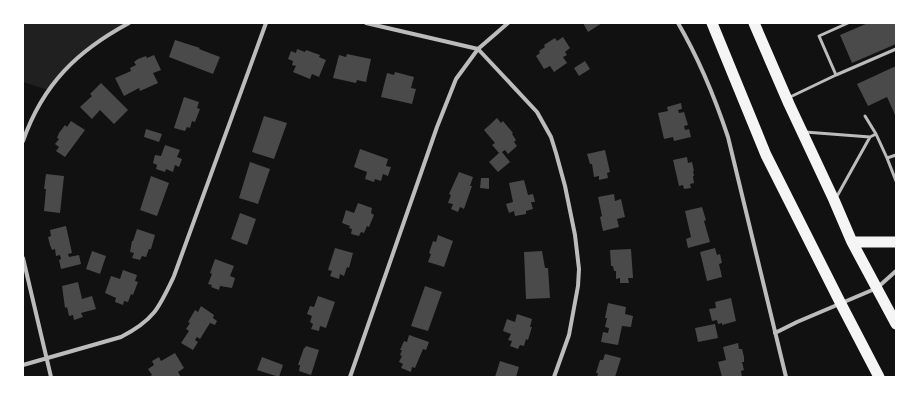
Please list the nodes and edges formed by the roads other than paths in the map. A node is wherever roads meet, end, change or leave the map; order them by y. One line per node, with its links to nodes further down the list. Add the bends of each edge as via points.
1 (129, 23): 17 (street, via 102,38 63,71 34,113)
2 (266, 23): 30 (street, via 174,276 160,307 136,330 122,337)
3 (366, 23): 9 (street)
4 (508, 23): 9 (street)
5 (678, 23): 29 (street, via 718,105)
6 (712, 23): 27 (highway, via 766,155)
7 (754, 23): 12 (highway)
8 (848, 23): 11 (lane, via 819,36)
9 (478, 49): 33 (street, via 456,79 437,127); 34 (street, via 538,112 551,137 565,186 579,269 569,335)
10 (896, 49): 11 (lane)
11 (836, 75): 12 (lane)
12 (786, 98): 14 (highway)
13 (865, 116): 15 (lane)
14 (802, 132): 16 (lane); 21 (highway)
15 (876, 134): 16 (lane); 19 (lane)
16 (870, 137): 21 (lane)
17 (23, 140)
18 (896, 154): 19 (lane)
19 (887, 158): 20 (lane)
20 (896, 181)
21 (834, 200): 22 (highway)
22 (852, 242): 23 (highway); 26 (highway)
23 (896, 242)
24 (23, 258): 30 (street)
25 (896, 271): 26 (street)
26 (877, 288): 27 (street); 28 (highway)
27 (841, 304): 29 (street); 36 (highway)
28 (896, 324)
29 (775, 333): 35 (street)
30 (47, 359): 31 (street); 32 (street)
31 (23, 365)
32 (51, 377)
33 (350, 377)
34 (554, 377)
35 (786, 377)
36 (879, 377)

